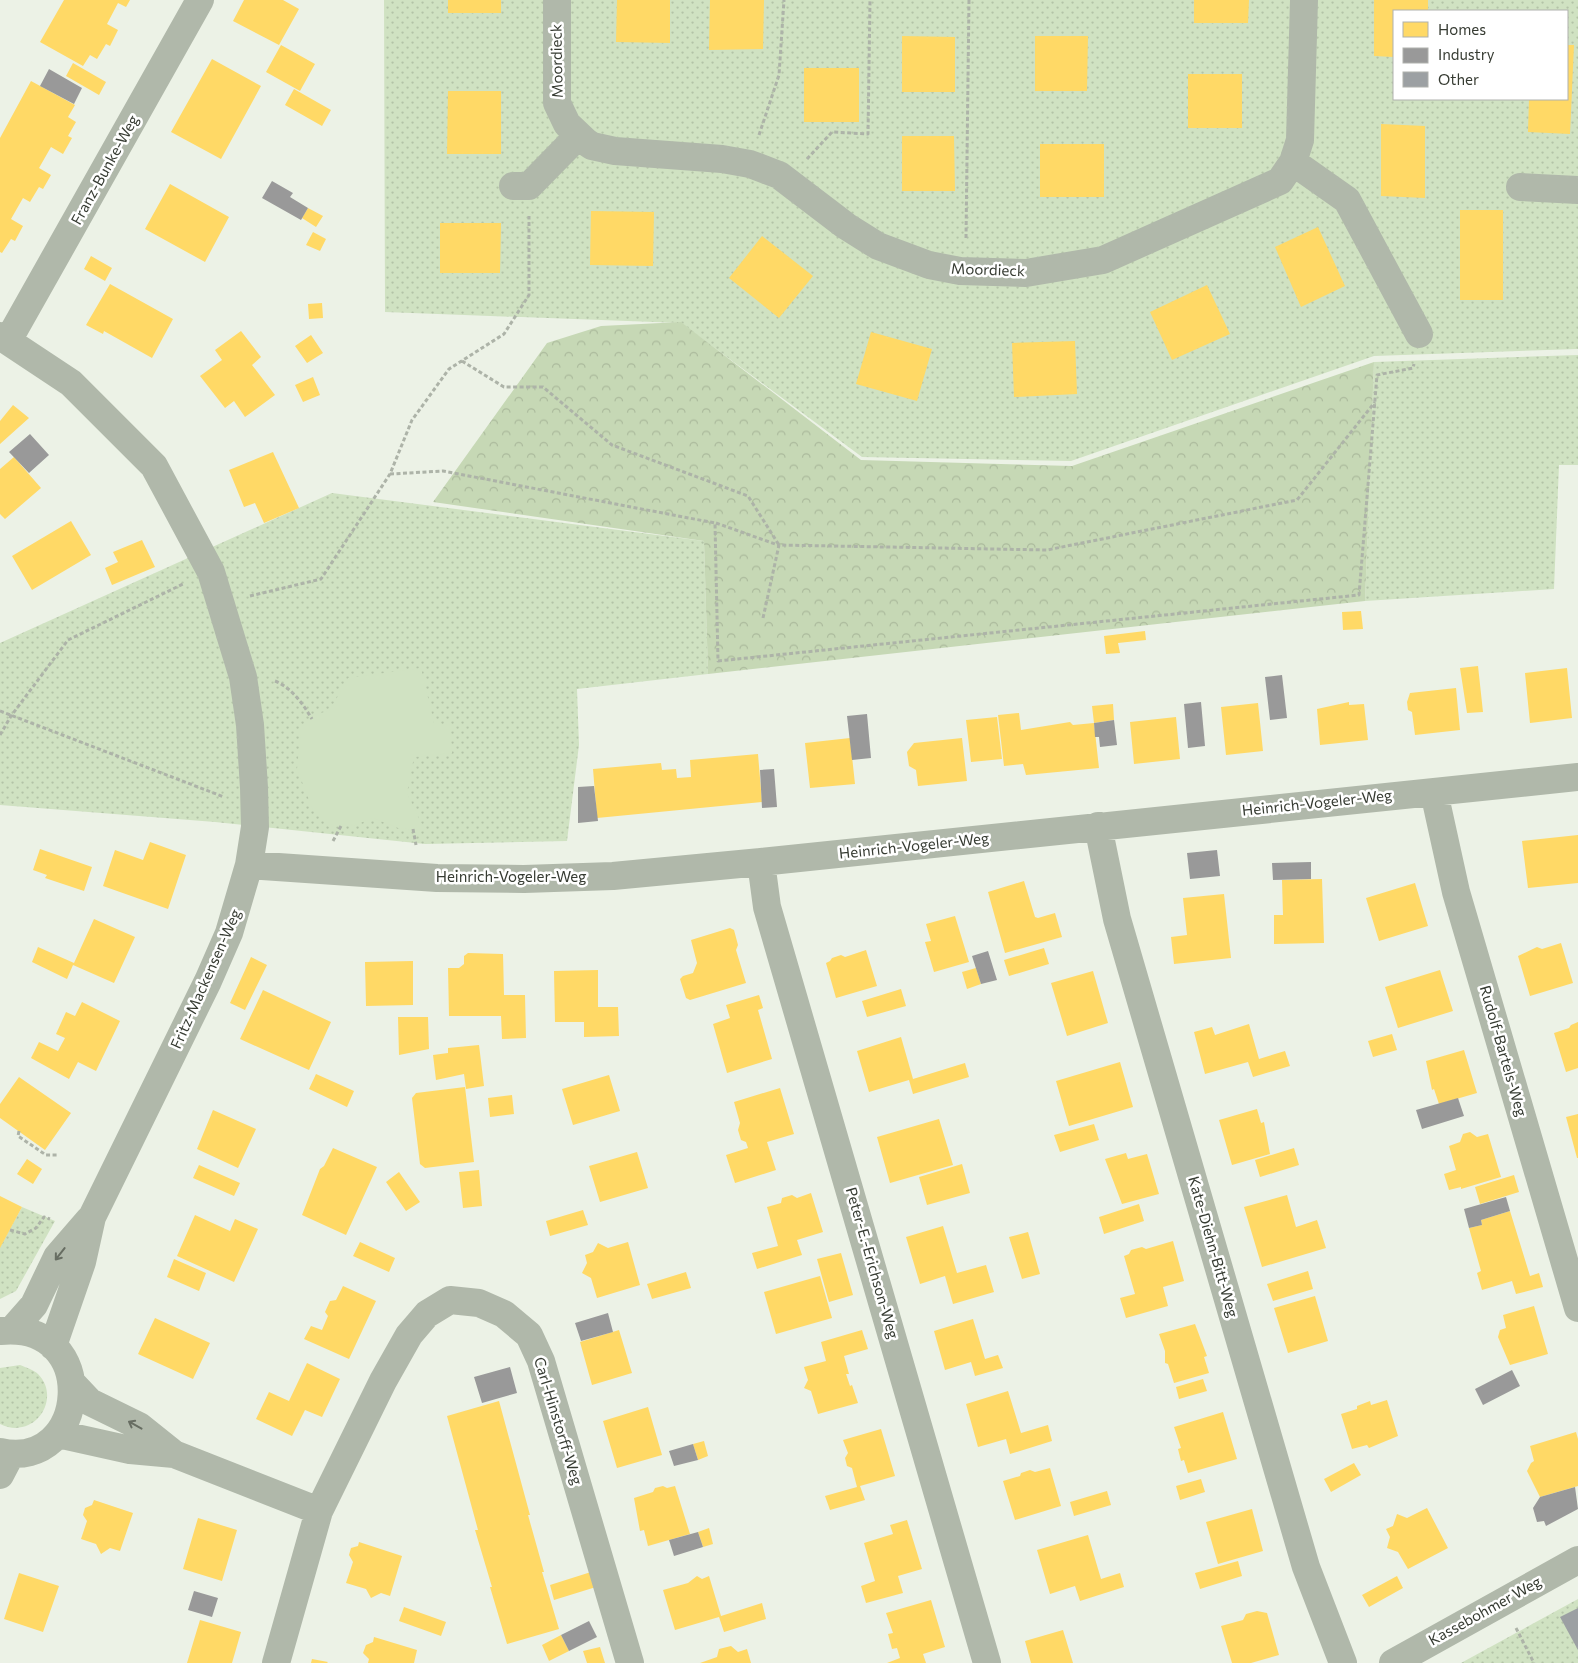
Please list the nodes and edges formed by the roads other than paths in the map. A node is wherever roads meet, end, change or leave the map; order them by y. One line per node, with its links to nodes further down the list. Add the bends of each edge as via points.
1 (200, 0): 10 (street, Franz-Bunke-Weg)
2 (557, 0): 4 (street, Moordieck, via 556,93 560,112)
3 (1304, 0): 5 (street, Moordieck, via 1300,140)
4 (578, 136): 5 (street, Moordieck, via 592,146 609,150 750,164 779,175 846,226 895,254 960,271 1026,272 1103,260 1280,182); 6 (street)
5 (1293, 162): 9 (street, via 1347,200)
6 (521, 186)
7 (1520, 187): 8 (street)
8 (1578, 190)
9 (1419, 334)
10 (4, 338): 15 (street, Fritz-Mackensen-Weg, via 71,383 154,466 211,572 243,677 250,725 255,827)
11 (1578, 777): 12 (street, Heinrich-Vogeler-Weg)
12 (1434, 792): 13 (street, Heinrich-Vogeler-Weg); 17 (street, Rudolf-Bartels-Weg, via 1456,892)
13 (1098, 826): 14 (street, Heinrich-Vogeler-Weg); 29 (street, Kate-Diehn-Bitt-Weg, via 1117,920 1306,1567)
14 (761, 862): 15 (street, Heinrich-Vogeler-Weg, via 613,876 524,879 437,878); 28 (street, Peter-E.-Erichson-Weg, via 767,907)
15 (249, 865): 16 (street, Fritz-Mackensen-Weg, via 235,918 212,973)
16 (92, 1217): 18 (street, Fritz-Mackensen-Weg, one-way to 18, via 57,1257 34,1304); 19 (street, Fritz-Mackensen-Weg, via 82,1262)
17 (1578, 1308)
18 (6, 1330): 19 (street, via 34,1334)
19 (53, 1346): 20 (street, via 70,1370)
20 (73, 1384): 21 (street, via 71,1411); 22 (street, one-way to 20, via 139,1426 90,1402)
21 (58, 1434): 22 (street, via 130,1450); 23 (street, via 44,1445)
22 (174, 1454): 24 (street)
23 (4, 1460)
24 (320, 1511): 26 (street, Carl-Hinstorff-Weg); 27 (street, Carl-Hinstorff-Weg, via 383,1381 409,1334 427,1314 450,1300 479,1303 504,1314 529,1336 541,1361)
25 (1578, 1560): 30 (street, Kassebohmer Weg)
26 (276, 1663)
27 (630, 1663)
28 (987, 1663)
29 (1342, 1663)
30 (1393, 1663)

